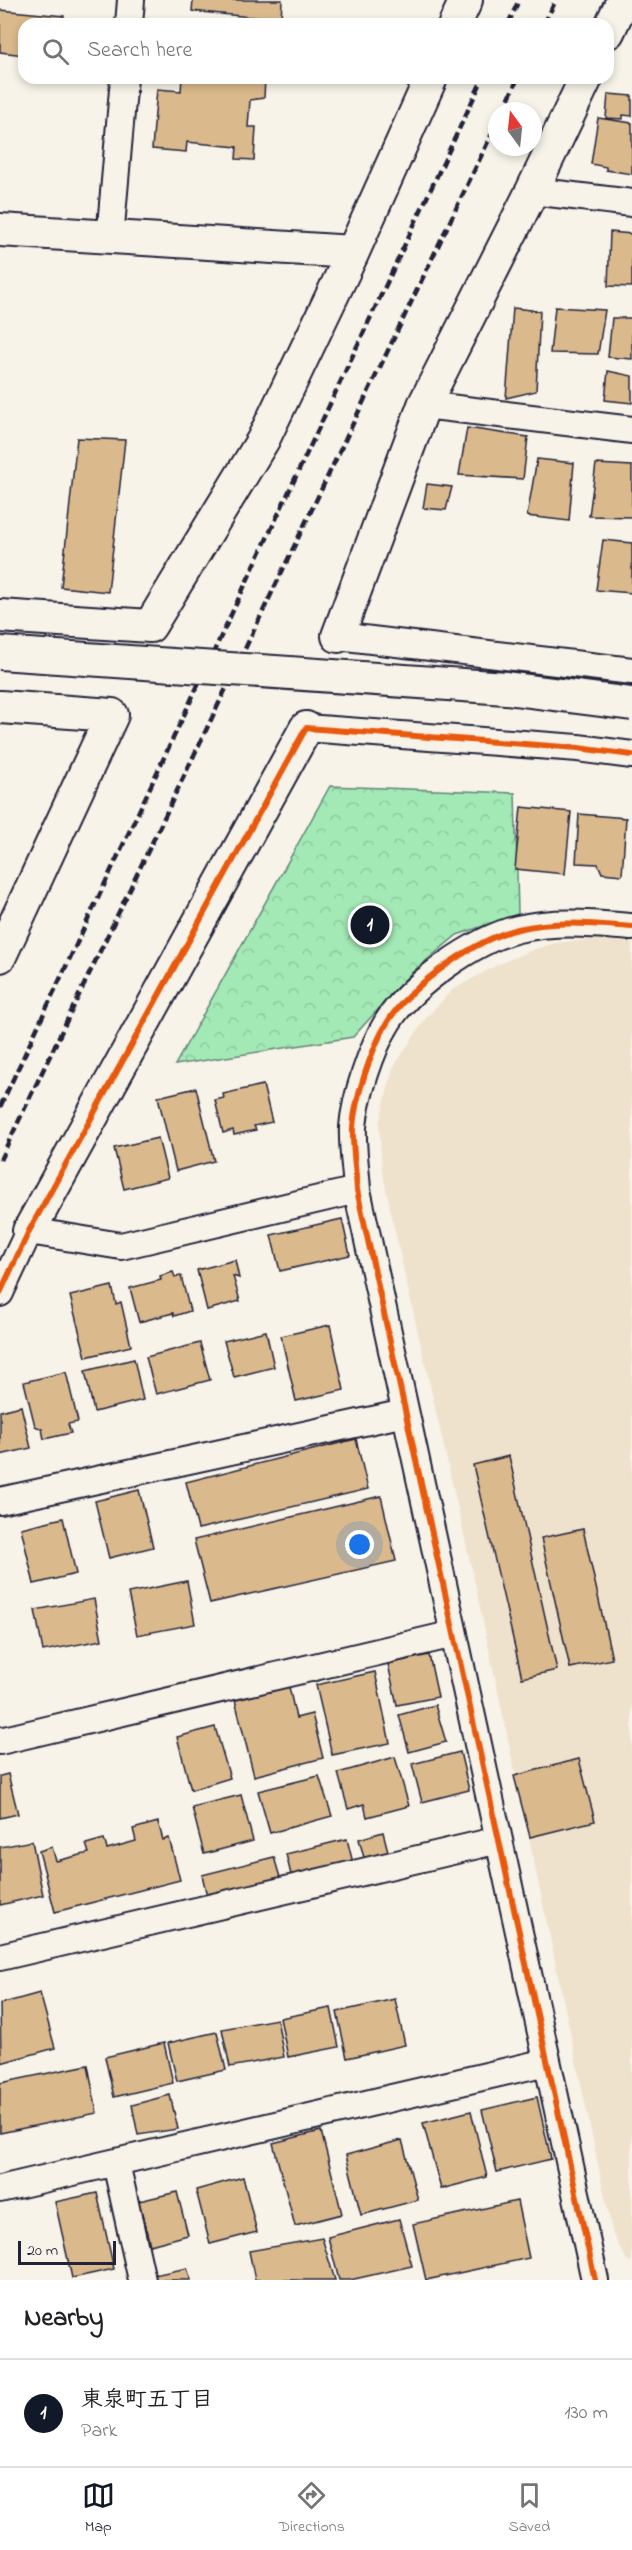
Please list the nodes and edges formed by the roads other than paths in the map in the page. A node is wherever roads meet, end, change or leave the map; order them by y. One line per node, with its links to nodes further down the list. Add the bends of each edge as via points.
1 (131, 0): 4 (street)
2 (466, 0): 5 (street)
3 (623, 0): 6 (street)
4 (130, 18)
5 (458, 18)
6 (614, 19)
7 (123, 84): 13 (street)
8 (428, 84): 14 (street)
9 (583, 84): 10 (street)
10 (532, 191): 11 (street); 15 (street)
11 (632, 203)
12 (0, 230): 13 (street)
13 (110, 238): 14 (street)
14 (353, 252): 17 (street, via 263,440 150,626)
15 (423, 405): 16 (street); 18 (street)
16 (632, 430)
17 (0, 616)
18 (338, 636): 20 (street)
19 (0, 652): 21 (street, bridge, via 507,688)
20 (632, 671)
21 (632, 704)
22 (0, 707): 26 (street, via 112,715)
23 (306, 728): 24 (street, via 578,747); 28 (street)
24 (632, 756)
25 (632, 927): 27 (street, via 577,922 518,929 471,948 423,982 388,1022 368,1064 353,1126)
26 (0, 956)
27 (357, 1190): 28 (street, via 121,1246); 30 (street)
28 (29, 1230): 29 (street)
29 (0, 1293)
30 (405, 1413): 31 (street); 32 (street)
31 (0, 1501)
32 (454, 1634): 33 (street); 34 (street)
33 (0, 1741)
34 (499, 1840): 35 (street); 36 (street)
35 (0, 1957)
36 (547, 2062): 37 (street); 40 (street)
37 (116, 2163): 38 (street); 39 (street)
38 (0, 2190)
39 (142, 2280)
40 (595, 2280)

